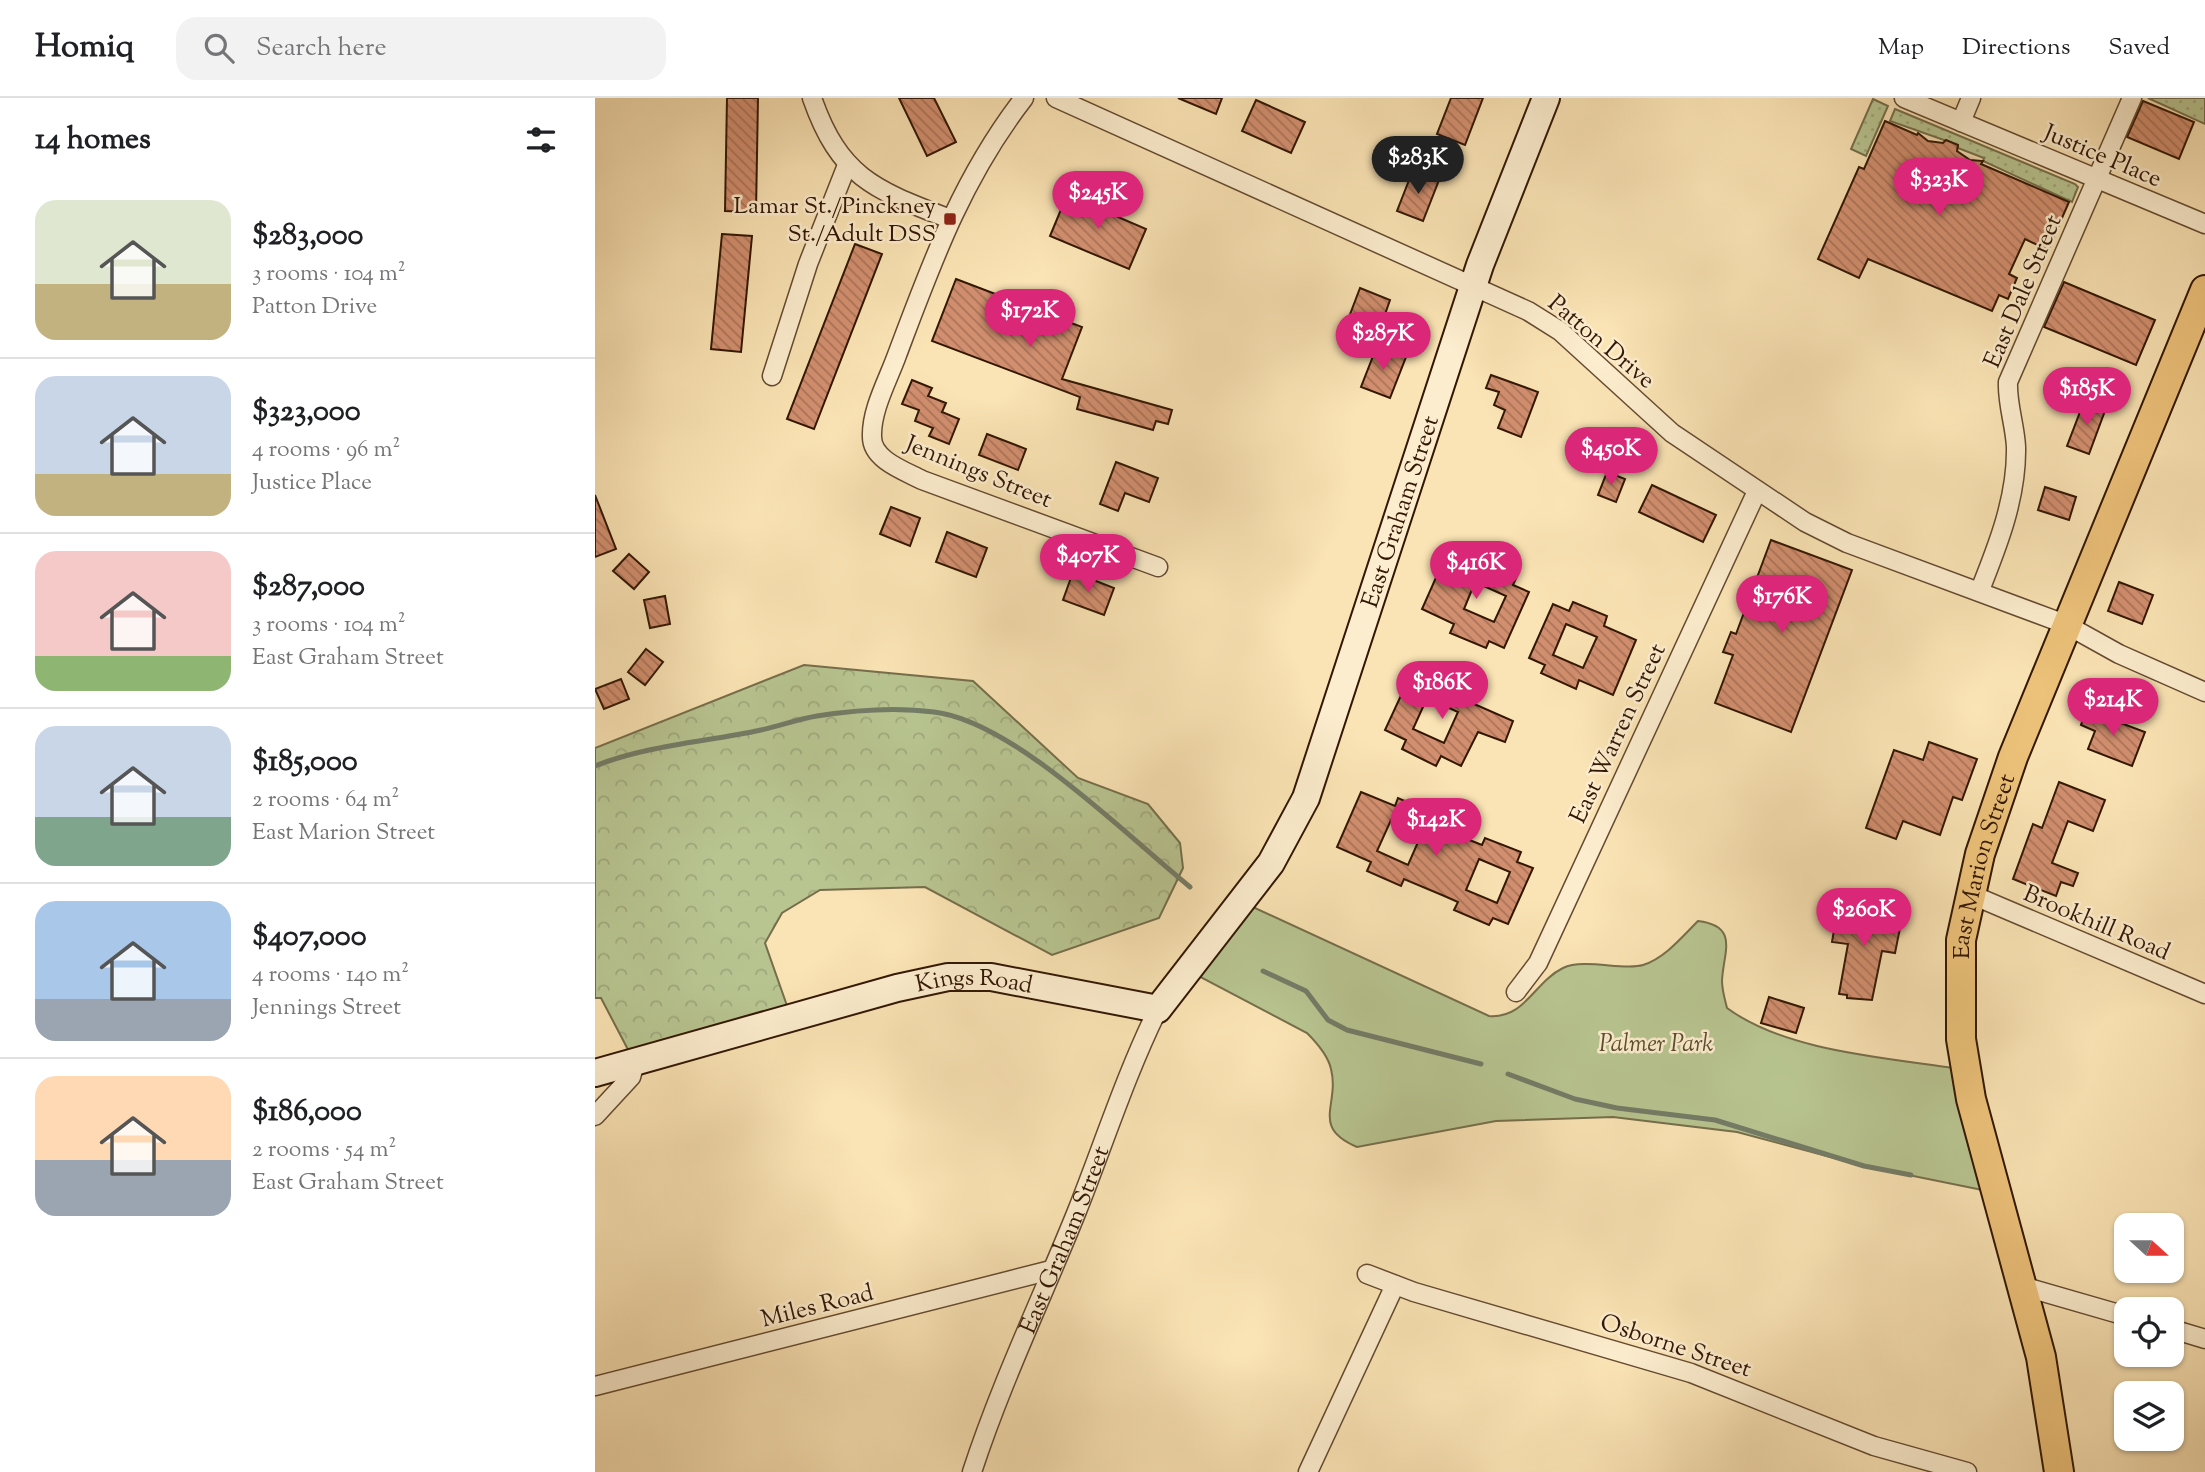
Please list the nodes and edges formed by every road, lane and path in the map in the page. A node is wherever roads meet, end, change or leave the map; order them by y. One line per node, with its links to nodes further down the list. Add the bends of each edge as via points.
1 (812, 98): 9 (street)
2 (1024, 98): 11 (street, via 982,158)
3 (1056, 98): 13 (street, Patton Drive)
4 (1546, 98): 13 (street, East Graham Street)
5 (1904, 98): 8 (street, Justice Place)
6 (1972, 98): 8 (street)
7 (2132, 98): 10 (street, East Dale Street)
8 (1961, 122): 10 (street, Justice Place)
9 (847, 165): 11 (street, via 872,185); 15 (street, via 808,264)
10 (2097, 179): 12 (street, Justice Place); 18 (street, East Dale Street, via 2008,382 2015,470 2004,528)
11 (950, 219): 17 (street, Jennings Street, via 878,407 872,437 875,449 891,464 922,480)
12 (2205, 225)
13 (1475, 285): 16 (street, Patton Drive, via 1560,331 1672,433); 24 (street, East Graham Street, via 1306,798 1283,845)
14 (2205, 290): 19 (main road, East Marion Street)
15 (772, 376)
16 (1757, 491): 18 (street, Patton Drive, via 1847,543); 22 (street, East Warren Street, via 1538,963)
17 (1158, 567)
18 (1980, 590): 19 (street, Patton Drive)
19 (2066, 624): 20 (street, via 2119,654); 21 (main road, East Marion Street, via 2013,757)
20 (2205, 692)
21 (1970, 894): 23 (street, Brookhill Road); 31 (main road, East Marion Street, via 1961,951 1961,1039 1986,1158)
22 (1516, 992)
23 (2205, 994)
24 (1159, 1009): 25 (street, Kings Road, via 991,977 948,977); 28 (street, East Graham Street, via 1118,1096)
25 (635, 1062): 26 (street, Kings Road); 27 (street, via 631,1077)
26 (595, 1073)
27 (595, 1116)
28 (1051, 1270): 35 (street, Miles Road); 36 (street, East Graham Street)
29 (1367, 1274): 30 (street, Osborne Street)
30 (1395, 1285): 37 (street); 38 (street, Osborne Street, via 1692,1373 1864,1443)
31 (2022, 1286): 32 (street); 39 (main road, East Marion Street, via 2042,1357)
32 (2114, 1313)
33 (2184, 1333): 34 (street)
34 (2205, 1339)
35 (595, 1386)
36 (972, 1472)
37 (1308, 1472)
38 (1967, 1472)
39 (2059, 1472)

